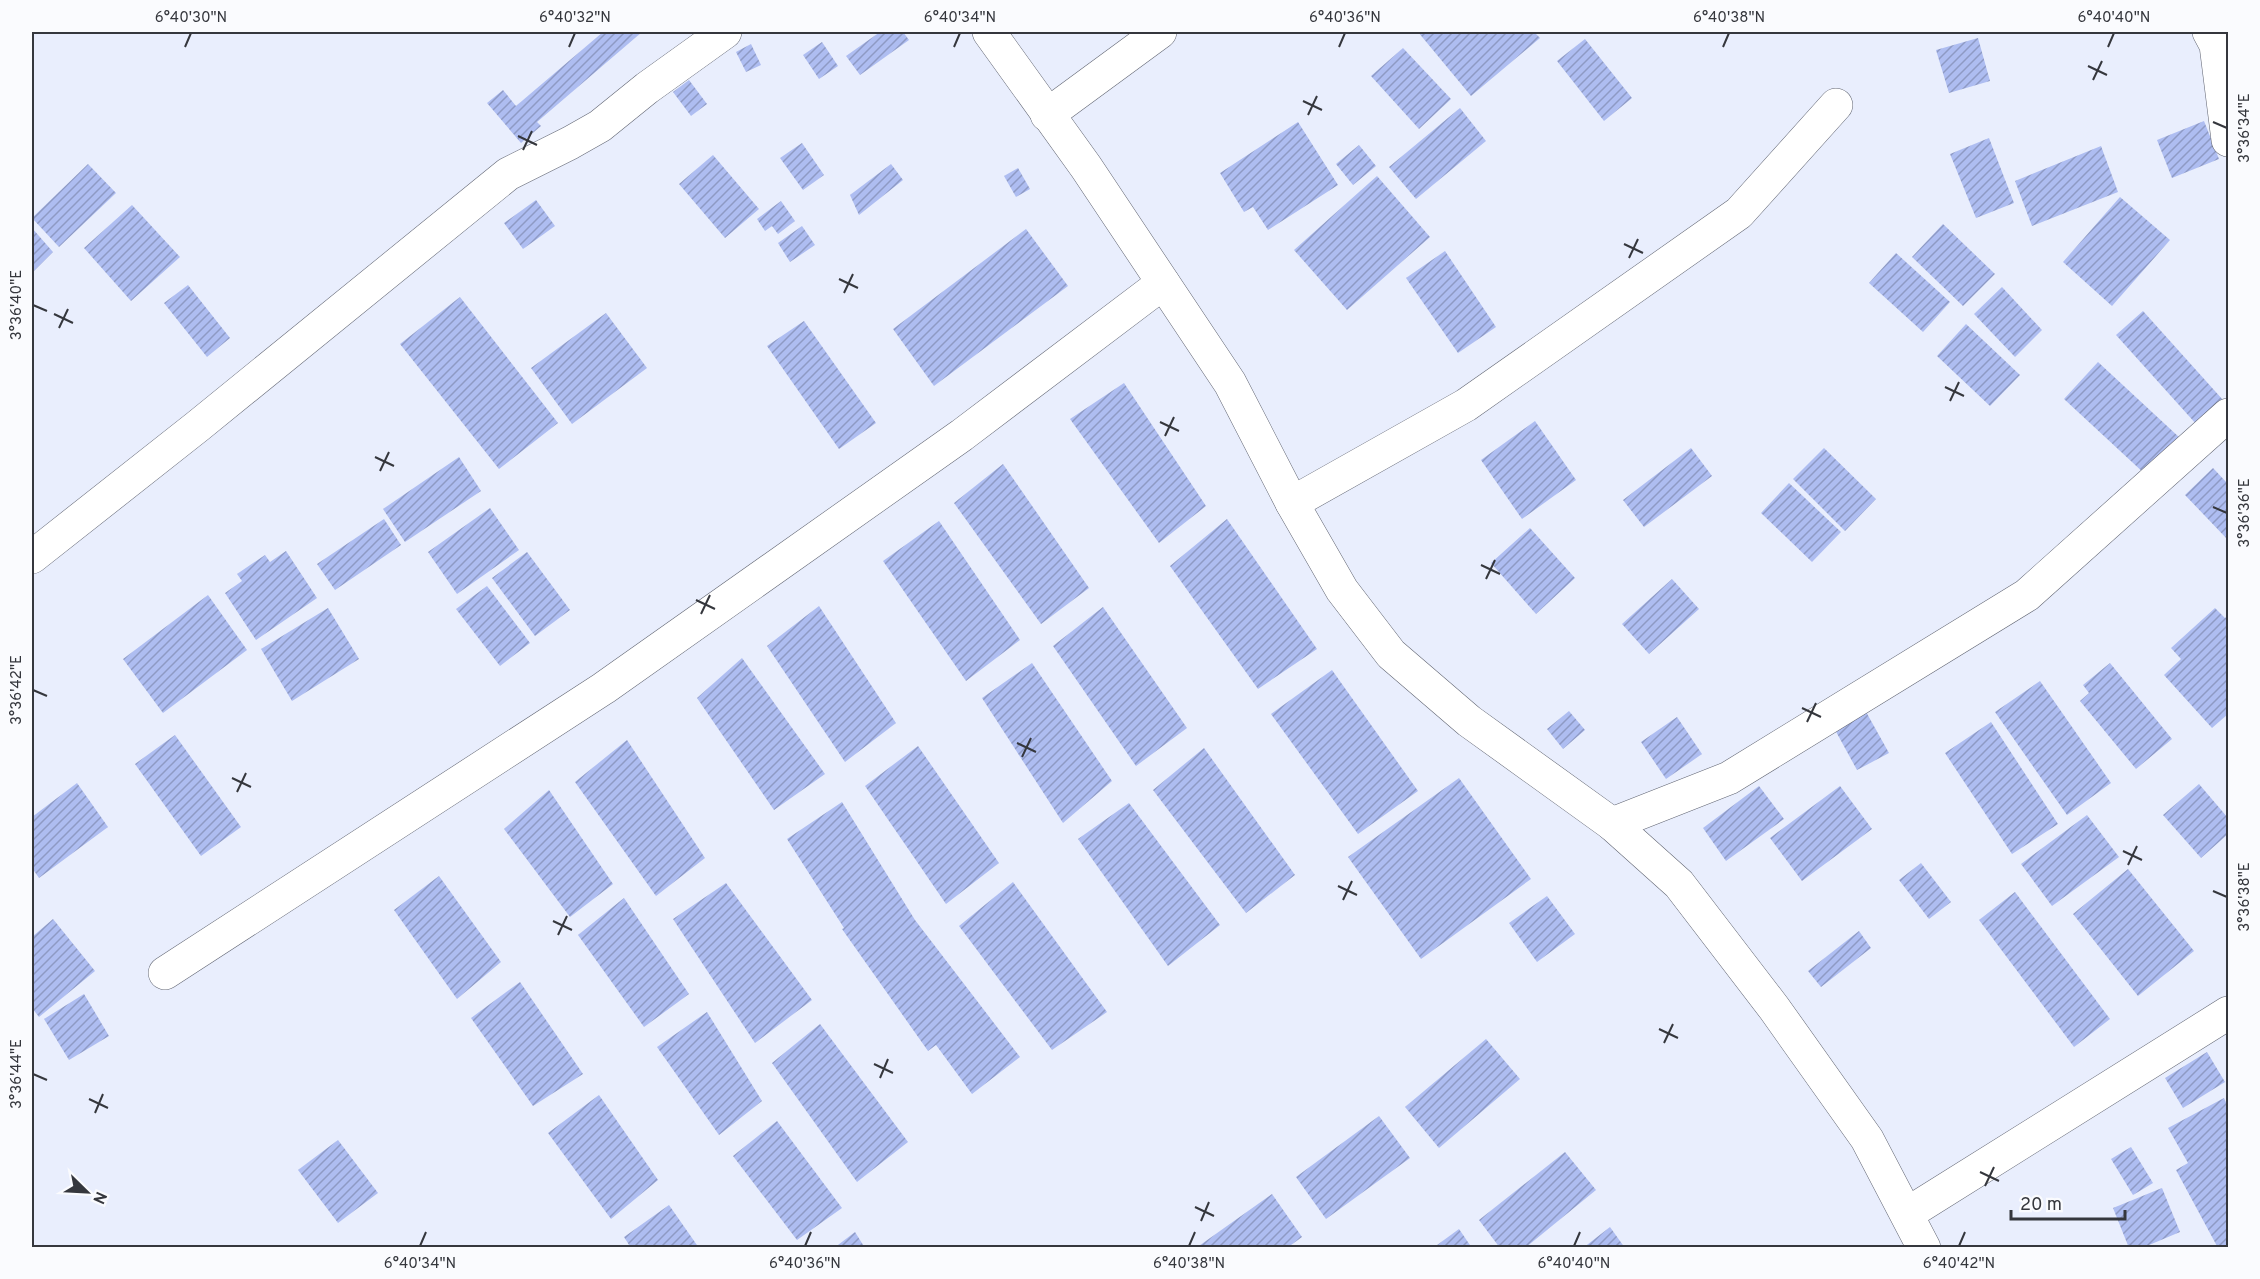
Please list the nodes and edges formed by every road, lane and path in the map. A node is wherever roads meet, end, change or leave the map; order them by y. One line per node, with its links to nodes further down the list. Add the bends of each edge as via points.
1 (724, 32): 11 (street, via 600,126 508,174)
2 (989, 32): 6 (street)
3 (1160, 32): 6 (street)
4 (2209, 32): 7 (street, via 2216,45)
5 (1836, 105): 10 (street, via 1739,213 1466,405)
6 (1047, 115): 8 (street)
7 (2229, 140)
8 (1163, 282): 10 (street, via 1230,382); 13 (street, via 962,435 604,688)
9 (2229, 415): 12 (street, via 2027,595 1729,778)
10 (1292, 503): 12 (street, via 1342,590 1391,654 1469,721)
11 (32, 556)
12 (1612, 824): 15 (street, via 1679,884 1774,1008 1867,1139)
13 (165, 973)
14 (2229, 1013): 15 (street)
15 (1907, 1214): 16 (street)
16 (1924, 1248)

